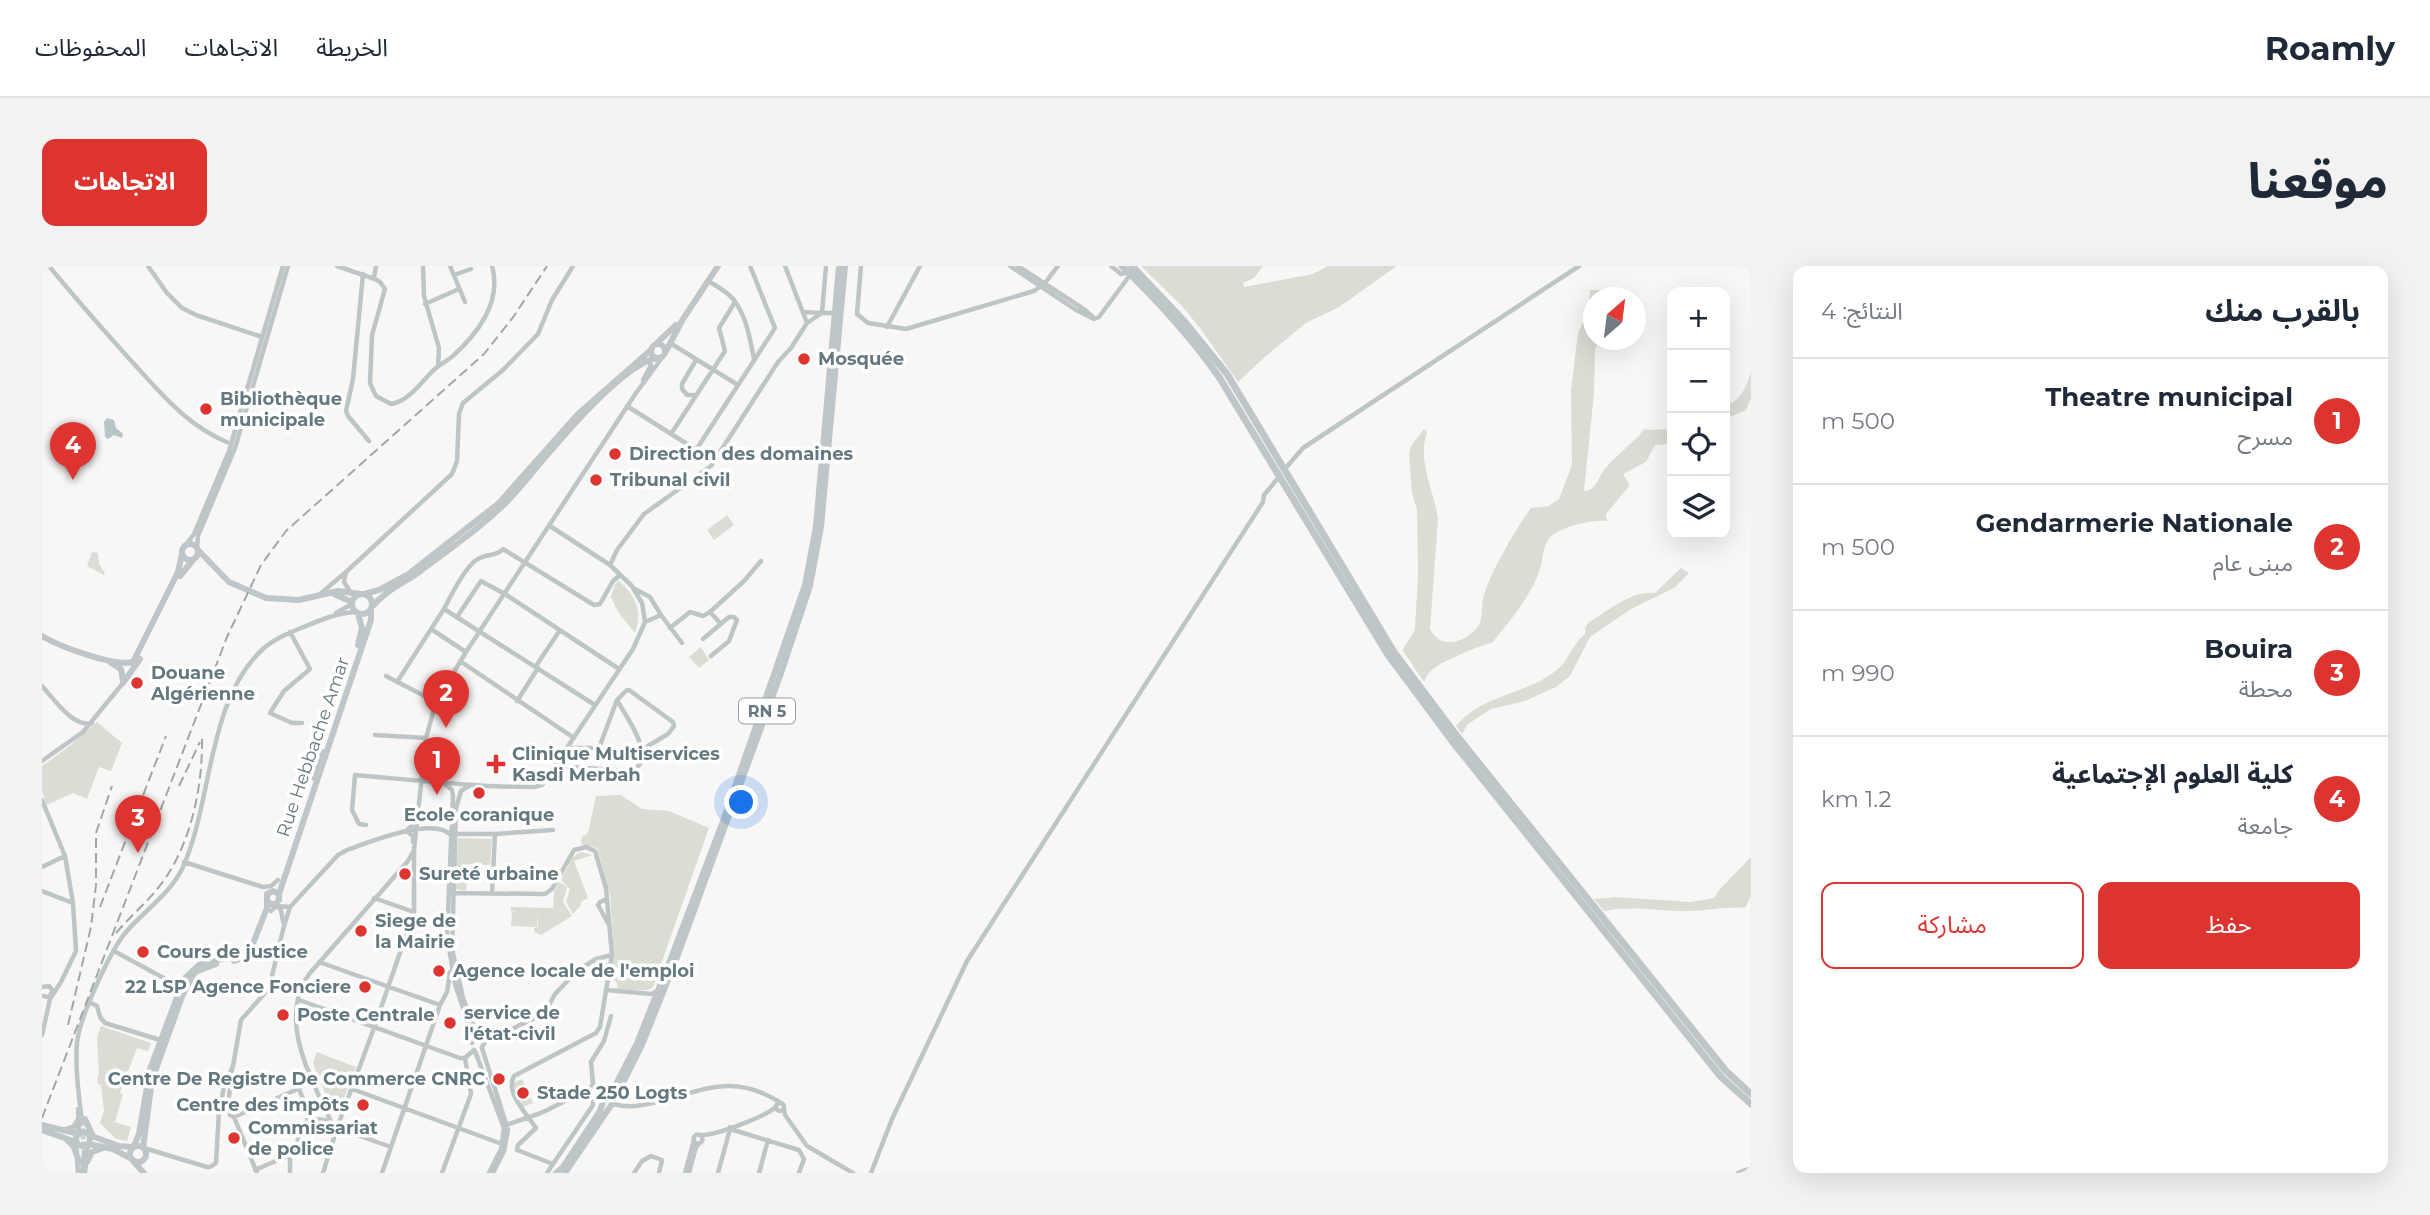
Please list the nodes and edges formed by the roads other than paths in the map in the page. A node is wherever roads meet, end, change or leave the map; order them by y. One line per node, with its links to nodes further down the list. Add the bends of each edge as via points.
1 (49, 266): 54 (street, via 173,407)
2 (148, 266): 41 (street, via 182,308)
3 (286, 266): 41 (street); 60 (street, via 237,442 199,534)
4 (337, 266): 25 (street)
5 (376, 266): 27 (street)
6 (450, 266): 26 (street)
7 (492, 266): 46 (street, via 496,282 488,313 454,356)
8 (573, 266): 67 (street, via 538,334 463,403 452,474)
9 (718, 266): 28 (main road)
10 (750, 266): 45 (street, via 775,328)
11 (785, 266): 35 (street)
12 (826, 266): 36 (street)
13 (839, 266): 37 (main road, RN 5)
14 (845, 266): 193 (main road, RN 5, via 821,527 810,586 676,960)
15 (861, 266): 40 (street, via 857,314 868,323)
16 (920, 266): 40 (street)
17 (1010, 266): 29 (street)
18 (1018, 266): 29 (street)
19 (1058, 266): 29 (street)
20 (1111, 266): 24 (street)
21 (1579, 266): 57 (street, via 1303,447)
22 (424, 267): 34 (street)
23 (471, 268): 26 (street)
24 (1127, 270): 30 (street); 30 (street); 57 (highway, via 1204,355)
25 (363, 274): 27 (street); 53 (street, via 346,411)
26 (454, 275): 31 (street)
27 (374, 278): 46 (street, via 385,292 372,335 373,392 386,402 398,403)
28 (708, 281): 33 (street); 38 (main road)
29 (1043, 285): 30 (street, via 1094,318); 40 (street, via 906,329)
30 (1122, 285)
31 (459, 289): 32 (street); 34 (street)
32 (465, 302)
33 (735, 302): 45 (street); 47 (street, via 719,328 725,351)
34 (425, 304): 46 (street, via 439,348)
35 (803, 312): 36 (street); 39 (street)
36 (822, 313): 37 (street); 39 (street)
37 (836, 313): 170 (main road, RN 5, via 816,526 805,585 708,861)
38 (683, 319): 42 (main road); 43 (main road)
39 (807, 323): 56 (street)
40 (887, 327)
41 (262, 337): 54 (street)
42 (670, 342): 43 (main road); 44 (street)
43 (656, 355): 49 (street); 49 (street); 70 (main road, via 576,423 503,506); 74 (main road, via 578,414 493,508 407,575)
44 (696, 359): 47 (street); 50 (street, via 682,389 687,395)
45 (754, 359): 48 (street)
46 (438, 366)
47 (713, 370): 48 (street); 50 (street)
48 (737, 385): 55 (street)
49 (636, 393): 51 (street)
50 (697, 395): 52 (street)
51 (627, 406): 52 (street); 58 (street)
52 (671, 434): 55 (street)
53 (369, 441)
54 (231, 444): 59 (street)
55 (696, 450): 56 (street)
56 (714, 461): 65 (street, via 644,514)
57 (1282, 473): 191 (highway, via 1388,643 1457,736 1717,1060); 194 (highway, via 1382,647 1721,1077); 246 (street, via 967,961)
58 (550, 526): 64 (street); 65 (street)
59 (186, 545): 60 (main road); 61 (main road)
60 (198, 549): 62 (main road); 66 (main road)
61 (182, 554): 62 (main road); 99 (main road, via 178,572 135,660 126,663)
62 (193, 560): 66 (main road); 105 (main road, via 181,574 138,663)
63 (761, 561): 79 (street)
64 (526, 562): 68 (street, via 596,606); 75 (street); 78 (street, via 505,549 476,560)
65 (610, 565): 68 (street)
66 (212, 566): 73 (main road, via 229,582 276,600)
67 (346, 572): 72 (street, via 345,585); 73 (street)
68 (620, 575): 69 (street)
69 (635, 589): 82 (street, via 650,597); 85 (street)
70 (388, 592): 77 (main road); 84 (main road)
71 (329, 593): 72 (main road); 73 (main road); 76 (main road)
72 (352, 593): 74 (main road)
73 (319, 594)
74 (363, 594): 76 (main road); 77 (main road, via 371,599)
75 (505, 594): 83 (street, via 479,582); 89 (street); 90 (street)
76 (352, 603): 80 (main road); 81 (street)
77 (372, 608): 80 (main road); 84 (main road, Rue Hebbache Amar)
78 (444, 609): 83 (street); 88 (street)
79 (710, 612): 86 (street); 87 (street, via 690,612)
80 (357, 613): 81 (street); 141 (main road, Rue Hebbache Amar, via 360,640)
81 (335, 614): 91 (street)
82 (661, 615): 85 (street); 87 (street)
83 (457, 617): 89 (street)
84 (371, 621): 148 (main road, Rue Hebbache Amar)
85 (645, 622): 102 (street)
86 (720, 623): 93 (street); 98 (street, via 731,616 737,620 729,641)
87 (670, 628): 95 (street)
88 (431, 629): 97 (street); 104 (street)
89 (480, 630): 97 (street); 101 (street)
90 (560, 630): 101 (street); 102 (street)
91 (290, 632): 113 (street, via 310,669 284,691 270,713); 139 (street, via 262,650 235,690 213,750)
92 (42, 636): 96 (main road)
93 (703, 639)
94 (42, 642): 96 (street)
95 (682, 643)
96 (59, 644): 99 (main road)
97 (466, 652): 100 (street)
98 (711, 656)
99 (99, 657): 105 (main road, via 121,669)
100 (460, 661): 108 (street); 109 (street)
101 (537, 667): 108 (street); 110 (street)
102 (619, 669): 110 (street)
103 (386, 676): 104 (street)
104 (397, 682): 109 (street)
105 (123, 683): 112 (street)
106 (42, 686): 111 (street)
107 (617, 700): 118 (street, via 599,748); 119 (street); 119 (street, via 629,690 673,722 668,734)
108 (517, 701): 116 (street)
109 (436, 702): 115 (street)
110 (595, 705): 116 (street)
111 (71, 716): 112 (street, via 81,724); 117 (street, via 78,729)
112 (92, 723): 117 (street)
113 (302, 723)
114 (376, 735): 115 (street)
115 (426, 738): 122 (street)
116 (573, 738): 118 (street)
117 (73, 739): 120 (street)
118 (566, 748): 121 (street)
119 (643, 749): 121 (street, via 640,765 633,770)
120 (42, 761)
121 (555, 766): 125 (street, via 545,782 534,787)
122 (422, 780): 123 (street); 129 (street); 130 (street, via 355,775 352,810 359,824)
123 (440, 781): 124 (street); 126 (street)
124 (458, 784): 125 (street); 126 (street); 127 (street)
125 (470, 786): 127 (street)
126 (452, 790): 127 (street); 134 (street)
127 (461, 791): 134 (street)
128 (42, 800): 138 (street)
129 (419, 804): 131 (street); 131 (street)
130 (366, 825)
131 (417, 827): 133 (street); 134 (street); 136 (street); 137 (street)
132 (554, 830): 135 (street)
133 (406, 831): 136 (street); 151 (street, via 342,852)
134 (453, 834): 135 (street); 145 (street)
135 (495, 834): 146 (street)
136 (413, 836): 137 (street)
137 (414, 850): 150 (street); 156 (street)
138 (65, 856): 140 (street); 144 (street)
139 (184, 862): 142 (street); 159 (street, via 168,889)
140 (43, 864)
141 (278, 880): 142 (street); 147 (main road, Rue Hebbache Amar)
142 (263, 887): 147 (street)
143 (42, 891): 149 (street)
144 (71, 893): 149 (street); 153 (street)
145 (451, 893): 146 (street); 161 (street); 183 (street, via 454,961)
146 (492, 894): 152 (street, via 549,892 571,853 586,847 597,854)
147 (268, 896): 148 (main road); 154 (main road); 167 (main road, Rue Hebbache Amar, via 252,946 241,954 199,965)
148 (281, 896): 151 (street, via 292,902); 154 (main road, Rue Hebbache Amar); 155 (street)
149 (63, 898): 153 (street)
150 (374, 898): 156 (street); 163 (street)
151 (297, 899): 155 (street)
152 (607, 899): 158 (street); 158 (street, via 598,905)
153 (73, 903): 165 (street, via 76,954)
154 (274, 906): 155 (street); 157 (street, via 281,910); 218 (main road, via 252,952 242,959 200,969 187,983 154,1070)
155 (289, 909): 157 (street)
156 (414, 912): 168 (street)
157 (284, 926): 186 (street, via 270,984 240,1024)
158 (610, 926): 160 (street)
159 (114, 950): 167 (street); 176 (street)
160 (612, 955): 162 (street); 164 (street)
161 (450, 959): 173 (street); 174 (street)
162 (596, 959): 164 (street); 183 (street, via 564,984 545,1013)
163 (319, 962): 168 (street); 175 (street, via 305,979)
164 (611, 969): 169 (street)
165 (60, 985): 166 (street); 171 (street)
166 (45, 986): 171 (street)
167 (180, 987): 182 (main road, Rue Hebbache Amar)
168 (389, 987): 177 (street); 180 (street)
169 (606, 990): 170 (street); 198 (street, via 596,1033 512,1079 515,1096)
170 (655, 994): 192 (main road, RN 5, via 637,1043)
171 (52, 995): 172 (street); 178 (street)
172 (43, 996): 178 (street)
173 (444, 998): 174 (street, via 452,993); 177 (street)
174 (459, 999): 185 (street, via 472,1035)
175 (298, 1000): 180 (street); 187 (street, via 297,1027)
176 (91, 1003): 182 (street, via 105,1023); 201 (street, via 78,1038 75,1079)
177 (440, 1005): 184 (street)
178 (48, 1006): 181 (street)
179 (611, 1016): 190 (street, via 604,1041 591,1062)
180 (374, 1028): 184 (street); 189 (street)
181 (42, 1035)
182 (160, 1040): 217 (main road, Rue Hebbache Amar)
183 (482, 1044): 185 (street); 185 (street, via 475,1040); 203 (street)
184 (427, 1046): 185 (street); 195 (street)
185 (469, 1053): 203 (street, via 479,1057); 205 (street, via 471,1094)
186 (233, 1066): 199 (street, via 228,1106); 220 (street, via 219,1111 216,1164 207,1167)
187 (309, 1071): 188 (street); 202 (street)
188 (299, 1089): 197 (street); 199 (street)
189 (352, 1089): 195 (street); 200 (street)
190 (593, 1090): 192 (street); 198 (street); 226 (street, via 593,1104)
191 (1751, 1094)
192 (606, 1096): 193 (main road, via 607,1103); 229 (main road, RN 5)
193 (615, 1102): 196 (street, via 636,1107 726,1085 756,1090); 229 (main road, RN 5)
194 (1751, 1104)
195 (405, 1108): 205 (street); 219 (street)
196 (779, 1108): 206 (street); 245 (street, via 807,1146)
197 (310, 1116): 202 (street); 222 (street)
198 (528, 1116): 203 (street); 226 (street, via 536,1129 517,1150)
199 (235, 1117): 228 (street)
200 (340, 1119): 202 (street); 207 (street)
201 (82, 1120): 208 (main road); 209 (street); 210 (street); 216 (main road)
202 (331, 1121): 207 (street)
203 (505, 1125): 215 (street)
204 (42, 1128): 208 (main road)
205 (458, 1128): 215 (street); 235 (street)
206 (730, 1128): 211 (street); 212 (street); 242 (street)
207 (336, 1130): 219 (street); 233 (street)
208 (61, 1133): 209 (main road); 213 (main road); 225 (main road)
209 (79, 1134): 210 (main road); 213 (main road)
210 (89, 1136): 214 (main road); 216 (main road)
211 (701, 1140): 241 (street); 241 (street, via 694,1140)
212 (768, 1140): 243 (street); 244 (street, via 799,1150 804,1159)
213 (76, 1142): 214 (main road); 225 (street)
214 (88, 1144): 216 (main road); 225 (street)
215 (504, 1144): 236 (street)
216 (104, 1145): 217 (main road); 224 (main road); 225 (main road)
217 (134, 1146): 218 (main road); 224 (main road, via 129,1152)
218 (144, 1146): 220 (main road); 223 (main road)
219 (391, 1147): 234 (street)
220 (153, 1150)
221 (83, 1153): 230 (street)
222 (292, 1154): 228 (street); 232 (street)
223 (145, 1158): 224 (main road); 231 (main road)
224 (132, 1160): 231 (main road)
225 (83, 1162): 230 (street)
226 (553, 1164): 237 (street)
227 (1751, 1169): 247 (main road)
228 (256, 1171)
229 (564, 1171): 238 (main road)
230 (82, 1173)
231 (146, 1173)
232 (290, 1173)
233 (323, 1173)
234 (382, 1173)
235 (442, 1173)
236 (491, 1173)
237 (547, 1173)
238 (556, 1173)
239 (634, 1173): 240 (street, via 651,1156 662,1160)
240 (659, 1173)
241 (687, 1173)
242 (718, 1173)
243 (759, 1173)
244 (799, 1173)
245 (853, 1173)
246 (871, 1173)
247 (1739, 1173)

